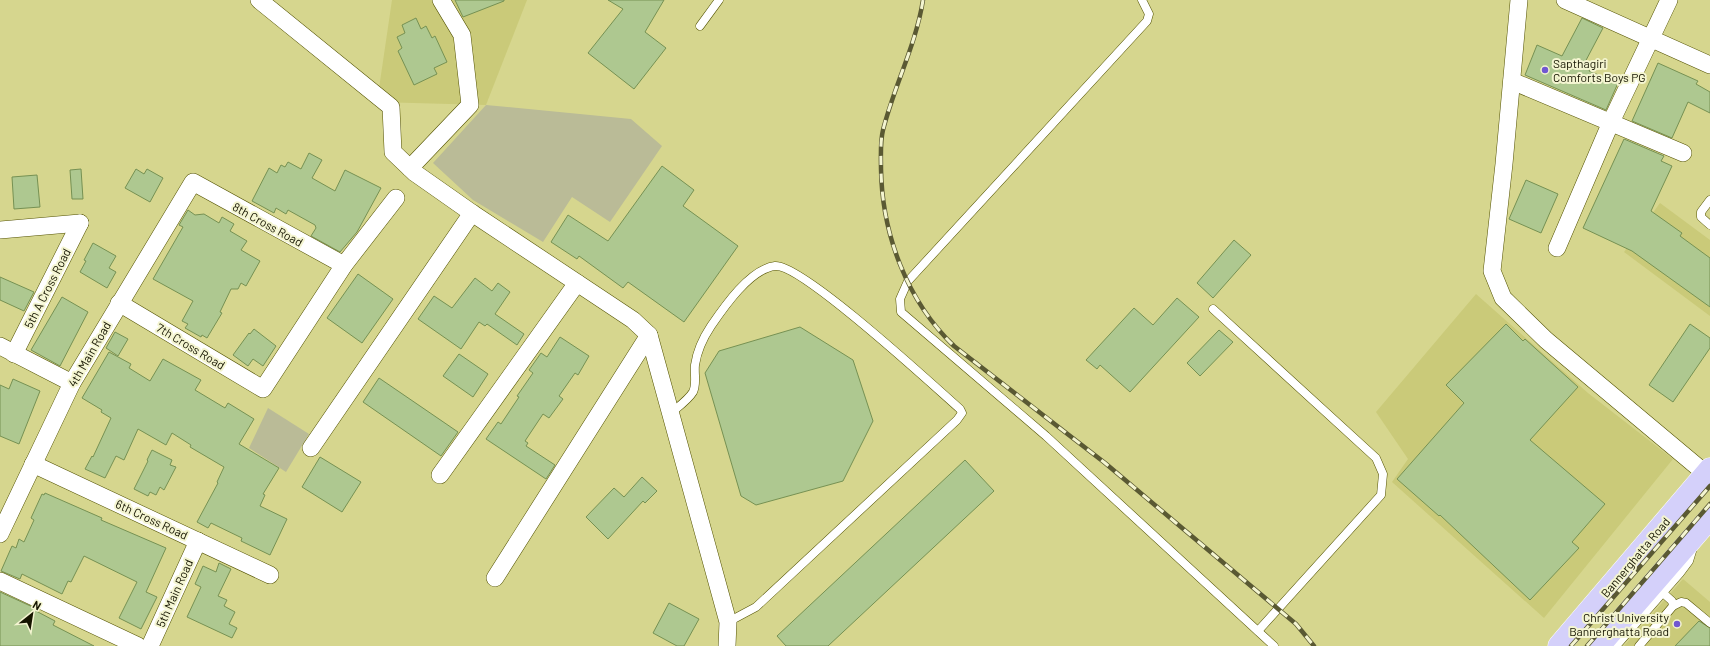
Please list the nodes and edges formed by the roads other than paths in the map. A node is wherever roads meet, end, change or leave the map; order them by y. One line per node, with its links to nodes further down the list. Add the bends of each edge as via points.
1 (259, 0): 14 (street, via 391,107 393,152)
2 (441, 0): 14 (street, via 462,35 470,104)
3 (719, 0): 8 (lane)
4 (1142, 0): 45 (lane, via 1149,14 1147,21 908,281 900,299 901,312 1046,436)
5 (1519, 0): 11 (street)
6 (1565, 0): 9 (street)
7 (1669, 0): 9 (street)
8 (700, 26)
9 (1651, 38): 10 (street); 12 (street)
10 (1710, 65)
11 (1512, 81): 12 (street); 32 (street, via 1492,271 1503,298 1546,340)
12 (1611, 122): 13 (street); 21 (street)
13 (1683, 153)
14 (410, 168): 18 (street)
15 (193, 182): 22 (street, 8th Cross Road); 24 (street, 4th Main Road)
16 (396, 198): 22 (street)
17 (1710, 200): 19 (lane, via 1701,212 1701,217)
18 (472, 214): 23 (street); 30 (street)
19 (1710, 224)
20 (0, 230): 27 (street, 5th A Cross Road, via 80,223)
21 (1557, 248)
22 (344, 265): 24 (street, 7th Cross Road, via 263,389)
23 (577, 283): 26 (street, via 632,320); 33 (street)
24 (119, 303): 28 (street, 4th Main Road)
25 (1213, 309): 45 (lane, via 1376,458 1383,474 1381,495)
26 (649, 335): 29 (street); 39 (street)
27 (7, 350): 28 (street)
28 (72, 383): 31 (street, 4th Main Road)
29 (671, 413): 43 (street); 43 (lane, via 692,393 698,351 708,330 727,302 760,270 776,266 786,268 813,284 873,333 962,413 756,607)
30 (311, 448)
31 (33, 464): 35 (street, 4th Main Road); 37 (street, 6th Cross Road)
32 (1708, 471): 50 (main road, Bannerghatta Road)
33 (440, 476)
34 (1710, 518): 36 (main road)
35 (0, 534)
36 (1692, 539): 41 (lane, via 1692,555 1689,561); 51 (main road)
37 (198, 541): 38 (street, 6th Cross Road); 47 (street, 5th Main Road)
38 (270, 575)
39 (495, 578)
40 (0, 581): 46 (street)
41 (1664, 592): 42 (lane); 52 (lane)
42 (1673, 606): 44 (lane, via 1681,602 1686,603); 53 (lane)
43 (728, 622): 48 (street)
44 (1710, 623)
45 (1258, 632): 49 (lane)
46 (138, 646)
47 (150, 646)
48 (727, 646)
49 (1274, 646)
50 (1559, 646)
51 (1599, 646)
52 (1616, 646)
53 (1639, 646)

